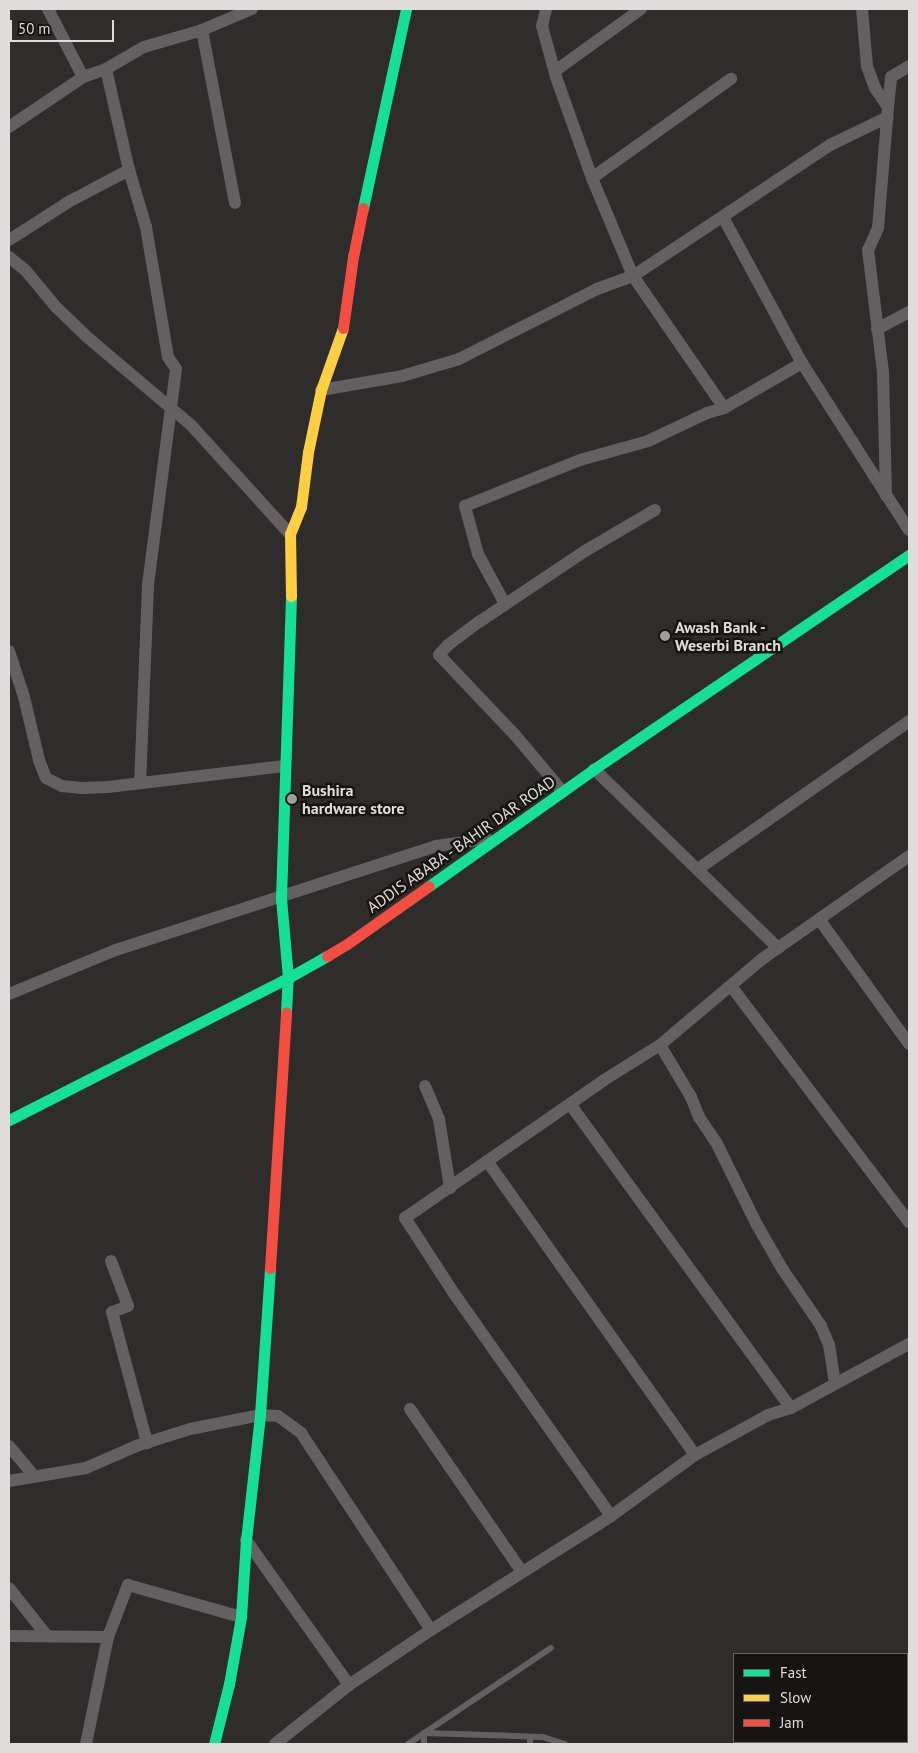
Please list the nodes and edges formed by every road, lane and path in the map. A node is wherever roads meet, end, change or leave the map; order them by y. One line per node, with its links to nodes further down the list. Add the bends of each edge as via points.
1 (48, 9): 11 (street)
2 (252, 9): 7 (street)
3 (406, 9): 25 (main road, via 353,257 342,336)
4 (546, 9): 10 (street, via 542,26)
5 (641, 9): 10 (street)
6 (862, 9): 13 (street, via 867,66)
7 (202, 30): 9 (street, via 144,47); 17 (street)
8 (909, 66): 13 (street, via 891,77)
9 (106, 68): 11 (street); 15 (street)
10 (555, 71): 16 (street)
11 (83, 77): 14 (street)
12 (731, 79): 16 (street)
13 (888, 112): 18 (street, via 830,145); 23 (street, via 878,228 868,250)
14 (9, 128)
15 (129, 170): 19 (street, via 70,201); 26 (street, via 146,227 168,357 176,369)
16 (592, 178): 21 (street)
17 (235, 202)
18 (723, 217): 21 (street); 24 (street)
19 (9, 240)
20 (9, 258): 26 (street, via 86,336)
21 (634, 276): 25 (street, via 597,289 459,359 402,376); 27 (street)
22 (909, 312): 23 (street)
23 (877, 329): 28 (street, via 886,418)
24 (802, 363): 27 (street); 28 (street)
25 (321, 390): 31 (main road, via 301,507)
26 (172, 408): 31 (street); 38 (street, via 148,586)
27 (724, 408): 33 (street, via 648,442 580,460 465,506 478,554)
28 (886, 496): 30 (street)
29 (655, 510): 33 (street)
30 (909, 530)
31 (290, 534): 36 (main road, via 291,623)
32 (909, 555): 37 (main road, ADDIS ABABA - BAHIR DAR ROAD)
33 (505, 604): 39 (street, via 439,655)
34 (9, 650): 38 (street, via 46,778 62,786 82,788)
35 (909, 721): 42 (street)
36 (284, 766): 38 (street); 43 (main road)
37 (594, 769): 39 (main road, ADDIS ABABA - BAHIR DAR ROAD); 42 (street)
38 (140, 783)
39 (563, 792): 40 (main road, ADDIS ABABA - BAHIR DAR ROAD)
40 (499, 838): 43 (street, via 436,846); 46 (main road, ADDIS ABABA - BAHIR DAR ROAD, via 347,944)
41 (909, 858): 44 (street)
42 (698, 869): 45 (street)
43 (281, 898): 46 (main road); 48 (street, via 116,950)
44 (819, 919): 45 (street); 49 (street)
45 (778, 948): 47 (street)
46 (288, 978): 53 (main road, ADDIS ABABA - BAHIR DAR ROAD); 62 (main road)
47 (731, 986): 50 (street); 56 (street)
48 (9, 994)
49 (909, 1044)
50 (660, 1045): 52 (street); 59 (street, via 716,1142 757,1225 830,1345)
51 (425, 1086): 55 (street, via 439,1119)
52 (570, 1104): 54 (street); 60 (street)
53 (9, 1120)
54 (486, 1161): 55 (street); 65 (street)
55 (450, 1188): 68 (street, via 405,1218)
56 (909, 1222)
57 (111, 1261): 63 (street, via 128,1306 112,1312)
58 (909, 1344): 59 (street)
59 (834, 1384): 60 (street)
60 (791, 1408): 65 (street, via 768,1415)
61 (410, 1410): 70 (street)
62 (260, 1415): 63 (street, via 190,1429); 69 (main road); 73 (street, via 278,1416 301,1433)
63 (147, 1443): 66 (street, via 86,1468)
64 (9, 1446): 66 (street)
65 (695, 1455): 68 (street)
66 (35, 1476): 67 (street)
67 (9, 1481)
68 (610, 1516): 70 (street)
69 (246, 1540): 72 (main road); 78 (street)
70 (522, 1572): 73 (street)
71 (9, 1588): 75 (street)
72 (241, 1617): 76 (street, via 128,1585); 82 (main road)
73 (431, 1630): 78 (street)
74 (9, 1636): 75 (street)
75 (47, 1636): 76 (street)
76 (108, 1637): 81 (street)
77 (551, 1648): 79 (lane)
78 (349, 1685): 83 (street)
79 (424, 1733): 80 (lane); 84 (lane); 85 (lane)
80 (530, 1737): 86 (lane); 87 (lane)
81 (86, 1744)
82 (214, 1744)
83 (276, 1744)
84 (408, 1744)
85 (424, 1744)
86 (530, 1744)
87 (565, 1744)

